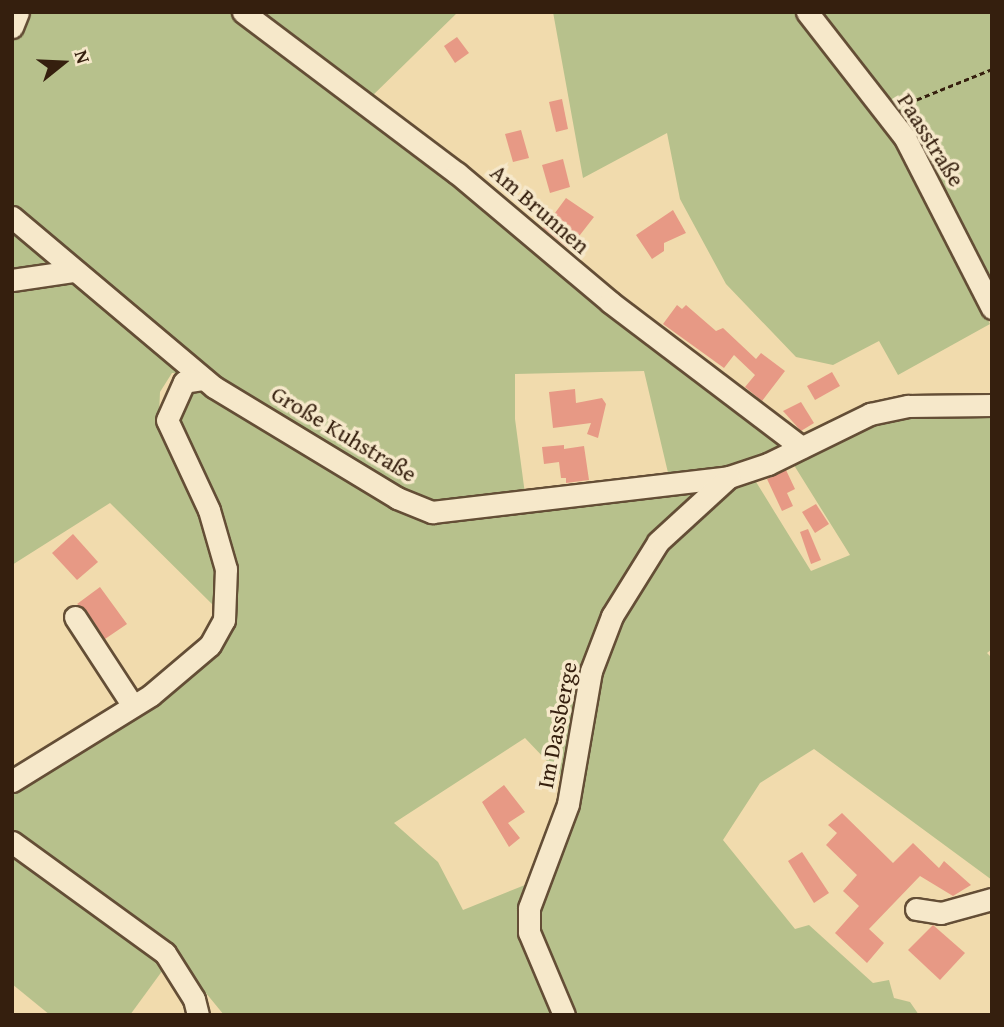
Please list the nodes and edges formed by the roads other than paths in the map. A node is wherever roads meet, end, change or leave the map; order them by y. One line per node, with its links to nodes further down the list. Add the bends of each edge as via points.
1 (18, 12): 4 (street)
2 (243, 12): 11 (street, Am Brunnen, via 457,173 610,302)
3 (807, 12): 8 (street, Paasstraße, via 885,113 925,174)
4 (12, 27)
5 (12, 217): 6 (street)
6 (74, 271): 7 (street); 9 (street)
7 (12, 280)
8 (992, 308)
9 (204, 379): 12 (street, Große Kuhstraße, via 397,498 432,512); 14 (street, via 184,382 167,420 209,510 226,569 224,621 209,645)
10 (992, 405): 11 (street, Große Kuhstraße, via 908,406 870,414)
11 (801, 447): 12 (street, Große Kuhstraße)
12 (729, 477): 20 (street, Im Dassberge, via 658,542 612,616 591,671 568,804 529,908 529,932)
13 (75, 617): 14 (street)
14 (134, 706): 15 (street)
15 (12, 781)
16 (12, 842): 19 (street, via 165,954 194,999)
17 (992, 899): 18 (street, via 941,913)
18 (916, 909)
19 (198, 1015)
20 (564, 1015)

